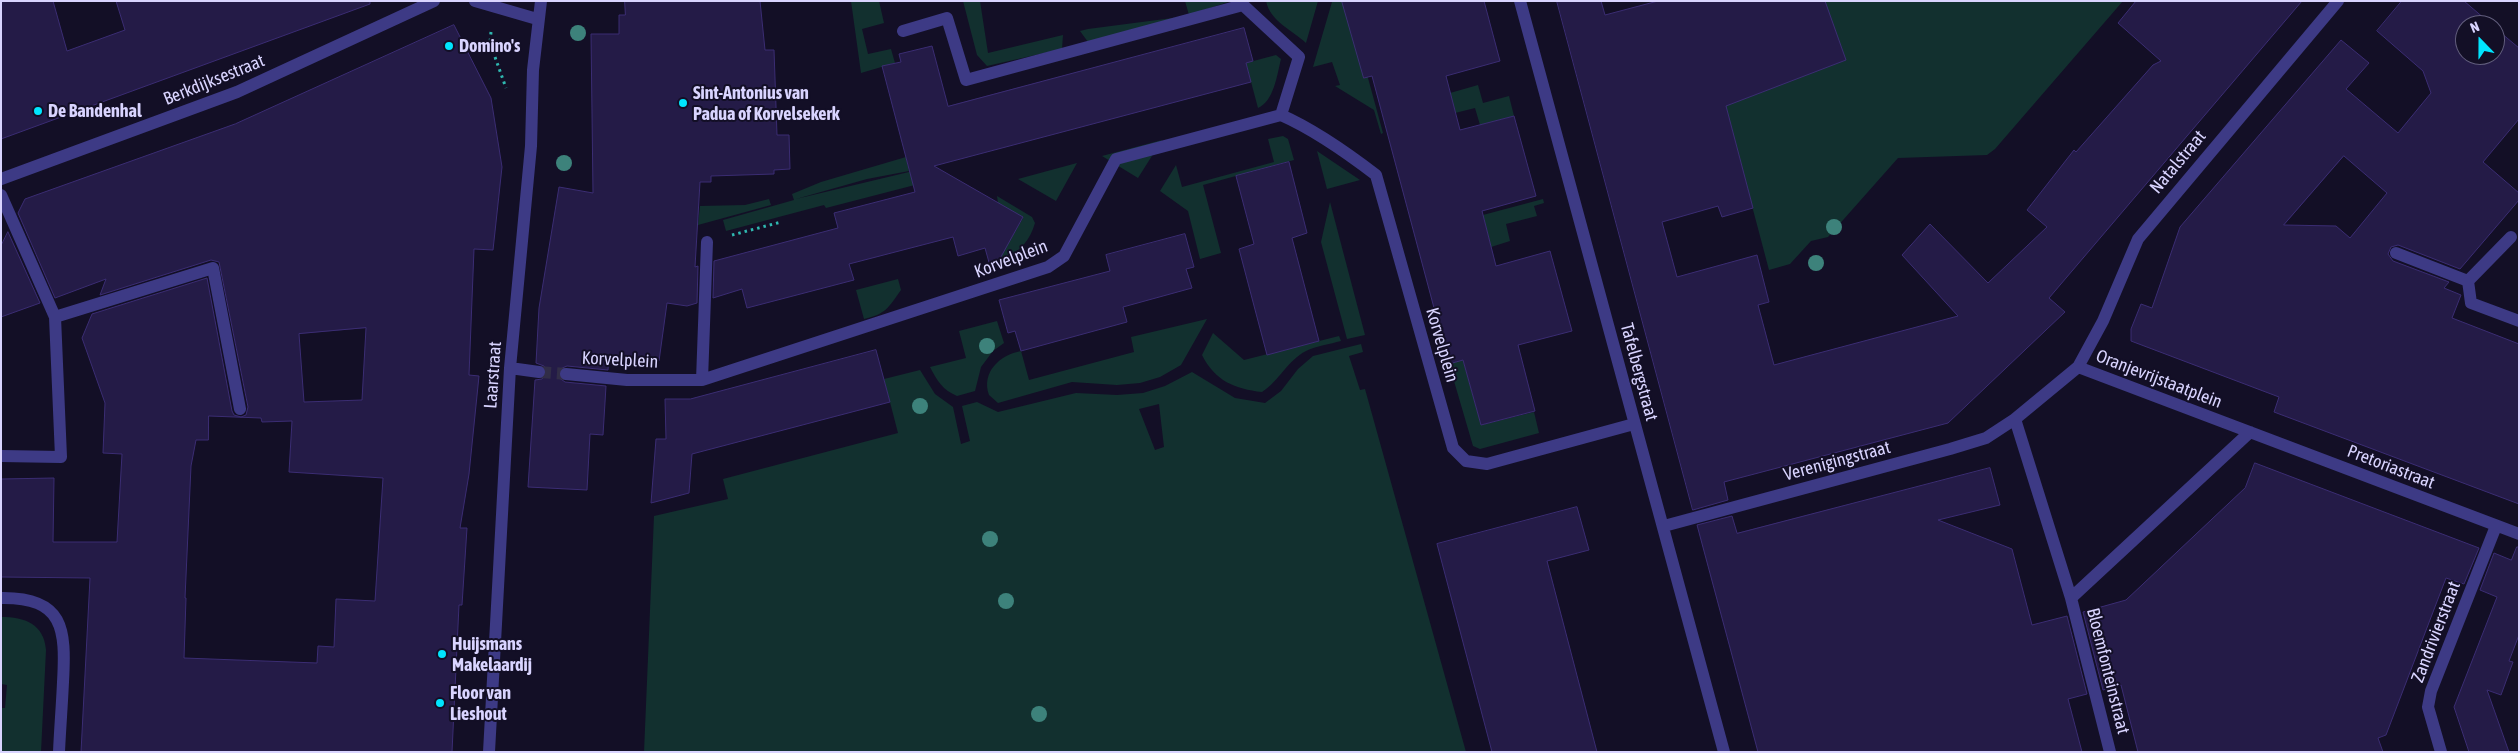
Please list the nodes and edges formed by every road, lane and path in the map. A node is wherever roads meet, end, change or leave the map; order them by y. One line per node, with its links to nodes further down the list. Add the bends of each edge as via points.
1 (434, 1): 10 (street, Berkdijksestraat, via 237,92)
2 (474, 1): 7 (street)
3 (541, 1): 7 (street, Laarstraat)
4 (1520, 1): 26 (street, Tafelbergstraat)
5 (2338, 1): 20 (street, Natalstraat, via 2138,239 2103,321)
6 (1242, 3): 8 (street, via 966,80 947,18); 9 (street, via 1299,57)
7 (537, 19): 19 (street, Laarstraat, via 532,70 531,146)
8 (903, 31)
9 (1281, 115): 23 (street, Korvelplein, via 1116,159 1064,256 1048,267); 26 (street, Korvelplein, via 1350,155 1376,175 1453,448 1466,461 1487,464)
10 (1, 179)
11 (1, 195): 17 (street)
12 (781, 222): 14 (path)
13 (2510, 237): 16 (street)
14 (707, 242): 23 (street)
15 (2396, 253): 16 (street)
16 (2468, 281): 18 (street, via 2471,303)
17 (55, 317): 24 (street, via 213,268); 28 (street, via 61,457)
18 (2519, 321)
19 (510, 368): 21 (street); 35 (street, Laarstraat)
20 (2078, 368): 25 (street, Oranjevrijstaatplein); 27 (street, Oranjevrijstaatplein)
21 (539, 372)
22 (566, 374): 23 (street, Korvelplein, via 627,380)
23 (702, 380)
24 (240, 409)
25 (2016, 419): 29 (street, Verenigingstraat, via 1986,438 1950,449); 33 (street)
26 (1634, 424): 29 (street, Tafelbergstraat)
27 (2250, 432): 30 (street, Pretoriastraat); 33 (street)
28 (1, 456)
29 (1664, 526): 36 (street, Tafelbergstraat)
30 (2496, 526): 31 (street, Pretoriastraat); 38 (street, Zandrivierstraat, via 2431,691 2428,706)
31 (2519, 534)
32 (1, 598): 34 (street, via 38,602 51,612 61,628 66,646)
33 (2071, 598): 37 (street, Bloemfonteinstraat)
34 (59, 752)
35 (489, 752)
36 (1724, 752)
37 (2110, 752)
38 (2441, 752)

